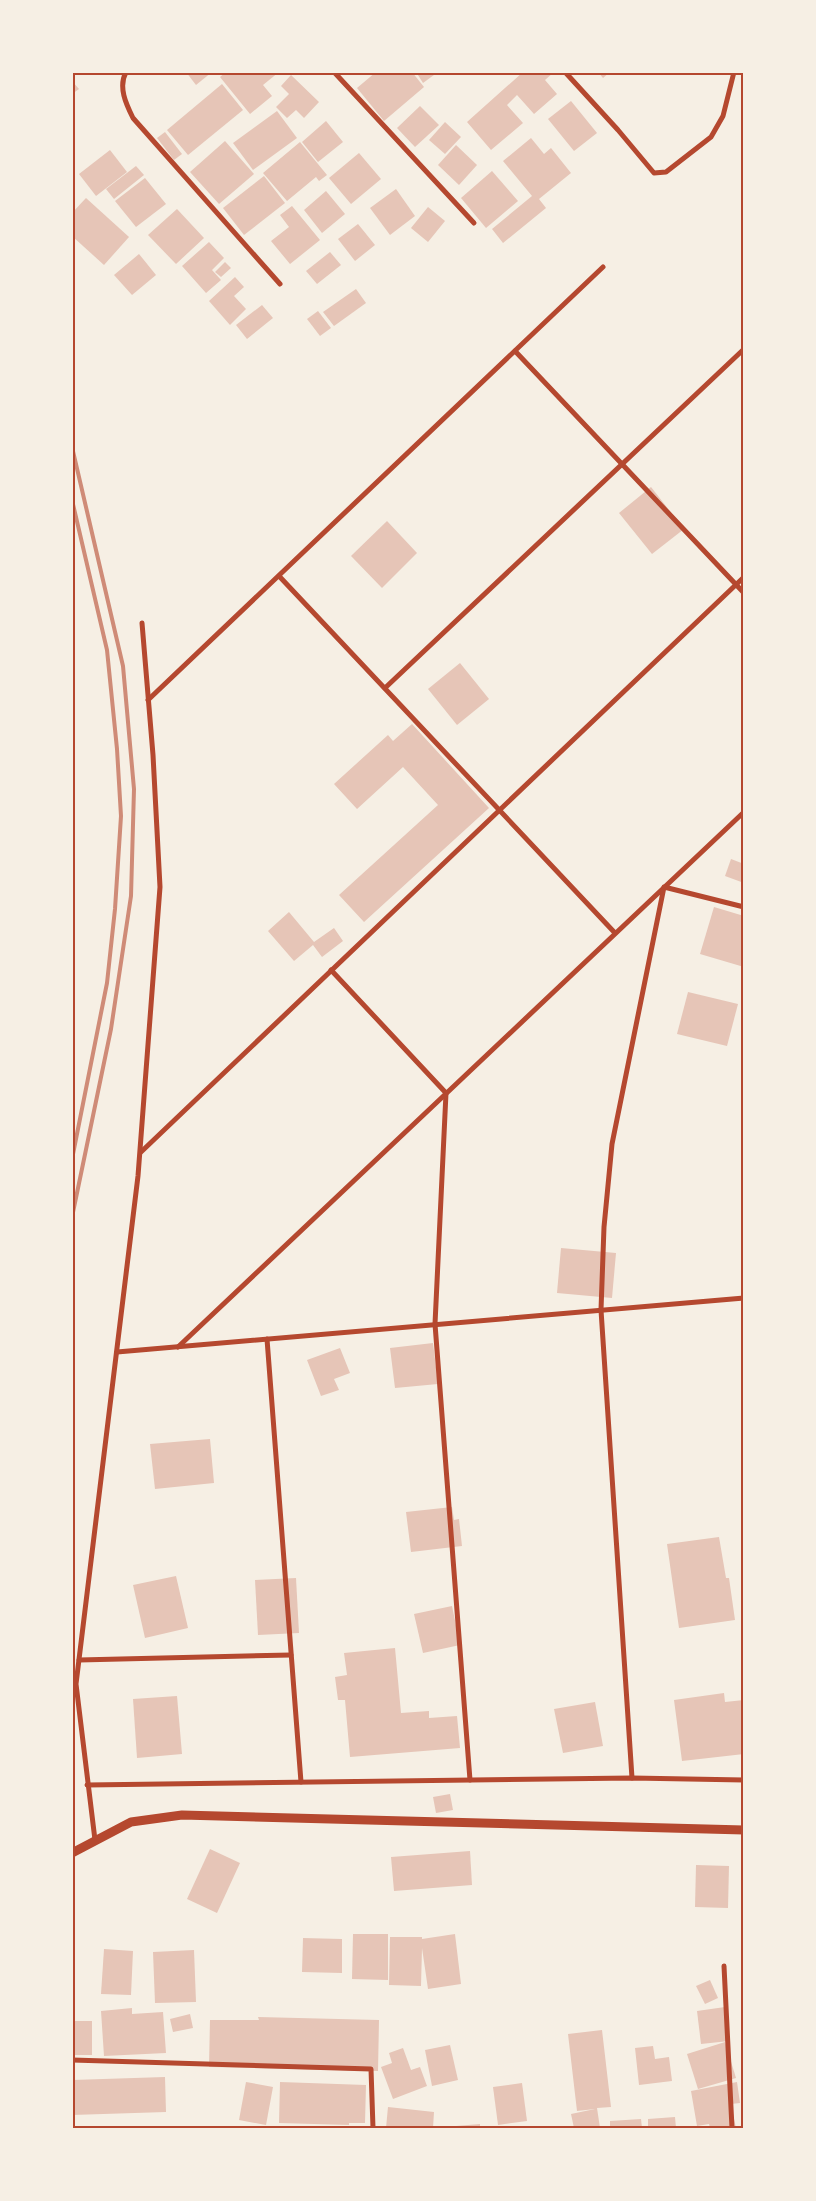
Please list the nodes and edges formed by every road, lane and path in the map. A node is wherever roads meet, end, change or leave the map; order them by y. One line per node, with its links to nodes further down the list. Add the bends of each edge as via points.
1 (126, 72): 7 (street, via 123,78 124,100 133,118)
2 (334, 72): 5 (street)
3 (565, 72): 4 (street, via 654,173 662,174 711,137 722,116)
4 (734, 72)
5 (474, 223)
6 (603, 267): 9 (street)
7 (280, 284)
8 (744, 349): 10 (street)
9 (515, 351): 10 (street); 11 (street)
10 (621, 463): 13 (street); 16 (street)
11 (279, 576): 16 (street); 17 (street)
12 (744, 577): 13 (street)
13 (736, 584): 14 (street); 18 (street)
14 (744, 593)
15 (142, 623): 17 (street)
16 (385, 688): 18 (street)
17 (148, 700): 25 (street, via 160,887)
18 (500, 809): 22 (street); 23 (street)
19 (744, 812): 20 (street)
20 (664, 887): 21 (street); 22 (street); 27 (street, via 612,1144)
21 (744, 907)
22 (615, 933): 24 (street)
23 (331, 970): 24 (street); 25 (street)
24 (446, 1093): 28 (street); 30 (street)
25 (140, 1153): 31 (street)
26 (744, 1298): 27 (street)
27 (601, 1310): 28 (street); 34 (street)
28 (435, 1324): 29 (street); 35 (street)
29 (267, 1339): 30 (street); 32 (street)
30 (178, 1347): 31 (street)
31 (117, 1352): 33 (street)
32 (291, 1655): 33 (street); 37 (street)
33 (79, 1660): 38 (street, via 76,1684)
34 (632, 1778): 35 (street); 36 (street)
35 (470, 1780): 37 (street)
36 (744, 1780)
37 (301, 1782): 38 (street)
38 (87, 1785): 40 (street)
39 (744, 1830): 40 (street, via 182,1815 131,1822)
40 (96, 1840): 41 (street)
41 (72, 1853)
42 (724, 1966): 45 (street)
43 (72, 2060): 44 (street, via 371,2069)
44 (373, 2128)
45 (732, 2128)

